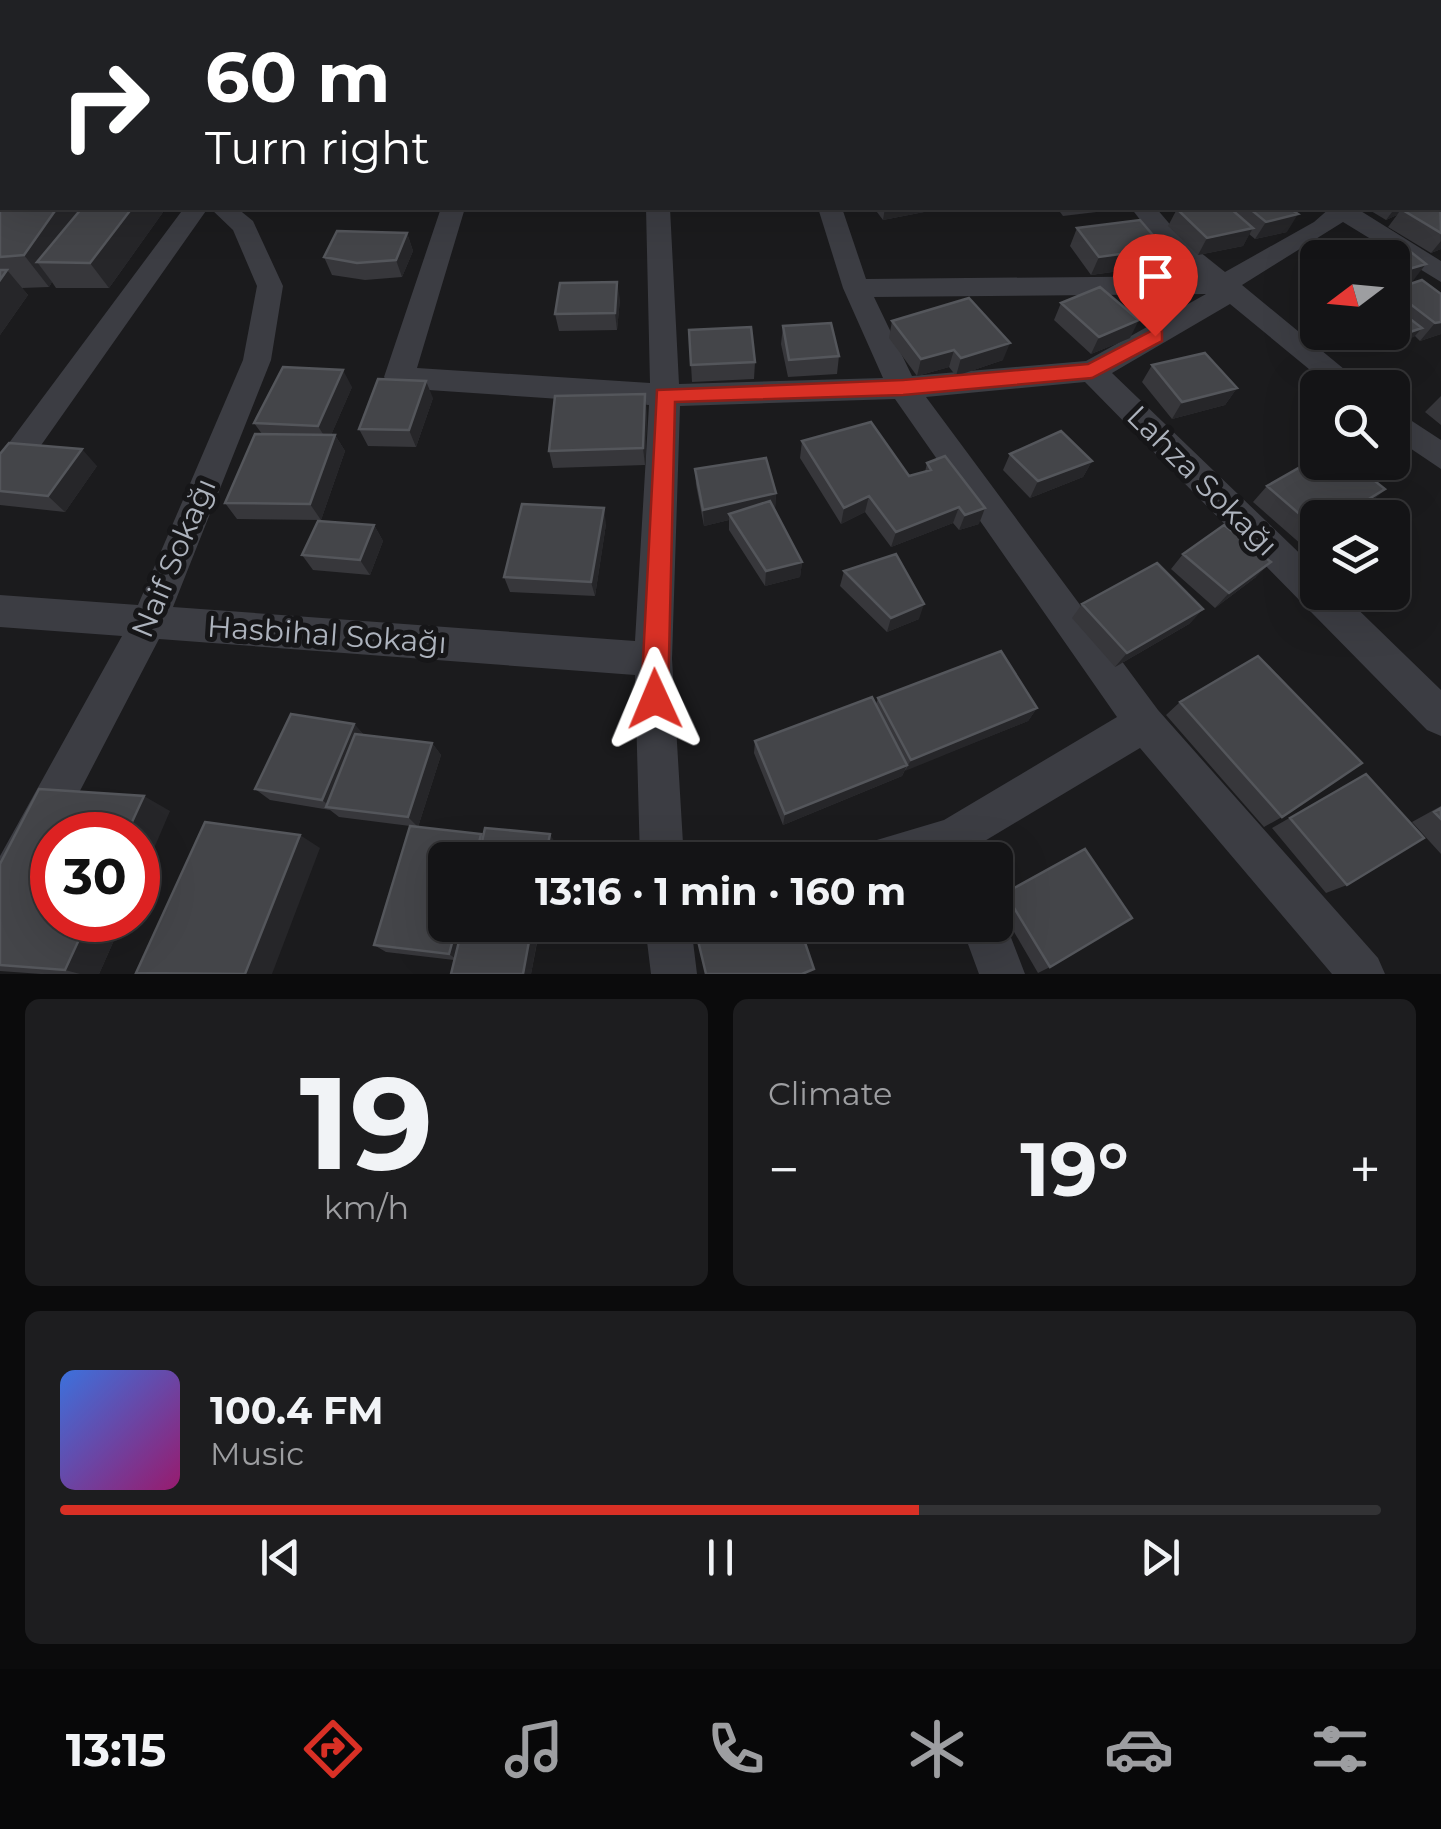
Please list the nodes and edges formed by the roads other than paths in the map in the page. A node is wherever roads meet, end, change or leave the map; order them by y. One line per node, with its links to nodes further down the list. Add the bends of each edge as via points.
1 (195, 210): 18 (street)
2 (224, 210): 20 (street, Naif Sokağı, via 244,226 270,286 257,360)
3 (452, 210): 15 (street, via 399,376)
4 (658, 210): 15 (street)
5 (831, 210): 11 (street)
6 (1145, 210): 10 (street)
7 (1342, 210): 10 (street)
8 (1346, 210): 9 (street)
9 (1441, 273)
10 (1222, 285): 11 (street); 12 (street); 13 (street, via 1218,301)
11 (856, 288): 14 (street)
12 (1329, 370)
13 (1092, 371): 14 (street); 22 (street, Lahza Sokağı)
14 (903, 388): 15 (street); 23 (street)
15 (665, 395): 21 (street)
16 (1410, 433): 17 (street)
17 (1441, 457)
18 (0, 479)
19 (0, 611): 20 (street, Hasbihal Sokağı)
20 (150, 622): 21 (street, Hasbihal Sokağı); 26 (street, Naif Sokağı)
21 (653, 659): 24 (street)
22 (1441, 717)
23 (1144, 724): 25 (street); 31 (street)
24 (661, 842)
25 (968, 842)
26 (0, 900)
27 (671, 942): 29 (street)
28 (990, 942): 30 (street)
29 (674, 974)
30 (1002, 974)
31 (1362, 974)

